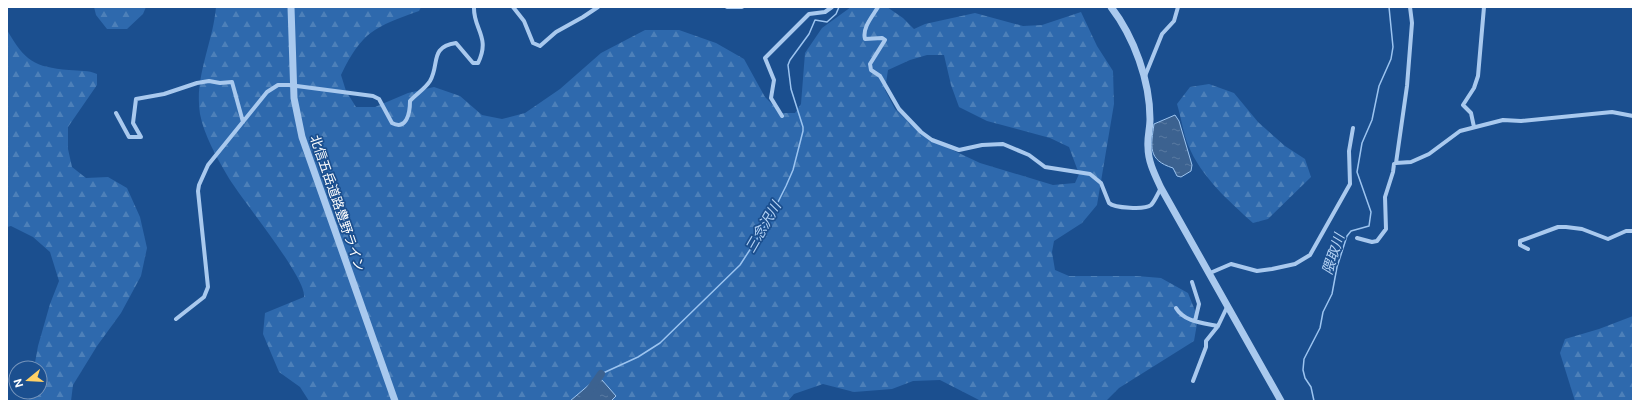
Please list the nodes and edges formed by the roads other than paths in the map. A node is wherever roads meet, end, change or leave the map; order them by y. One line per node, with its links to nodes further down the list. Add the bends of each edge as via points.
1 (291, 7): 14 (street, 北信五岳道路豊野ライン)
2 (474, 7): 14 (street, via 483,37 483,48 478,63 473,63 456,43 441,49 431,78 410,102 408,119 402,124 392,123 379,99 373,96)
3 (513, 7): 4 (street, via 524,21 533,44 540,46 556,32)
4 (598, 7)
5 (727, 7): 6 (street)
6 (742, 7)
7 (832, 7): 16 (street, via 825,12 809,14 765,58 774,80 770,98)
8 (878, 7): 22 (street, via 865,28 864,36 865,39 885,40 870,64 871,70 880,76 907,118 932,140 959,150 1003,144 1029,155 1045,167 1090,174 1101,183 1109,203 1115,206 1146,208 1152,204)
9 (1111, 7): 13 (street, via 1131,40)
10 (1178, 7): 13 (street, via 1174,22 1162,34)
11 (1410, 7): 21 (street, via 1412,23 1408,86)
12 (1484, 7): 19 (street, via 1478,76 1463,105 1471,113)
13 (1144, 80): 22 (street, via 1150,119 1149,158)
14 (294, 86): 18 (street, via 272,87); 34 (street, 北信五岳道路豊野ライン, via 302,138)
15 (116, 113): 18 (street, via 129,137 141,137 133,123 136,99 164,94 197,83 232,82)
16 (782, 116)
17 (1633, 116): 19 (street, via 1612,112 1503,120)
18 (243, 122): 30 (street, via 208,165 198,191 207,294)
19 (1474, 127): 21 (street, via 1460,131 1429,154 1411,162)
20 (1352, 128): 26 (street, via 1349,151 1350,184 1307,258 1281,268 1257,271 1231,264)
21 (1396, 163): 24 (street, via 1385,197 1386,229 1377,241)
22 (1161, 188): 26 (street)
23 (1633, 231): 25 (street, via 1626,231 1608,239 1582,229 1558,227 1520,241 1520,245)
24 (1357, 238)
25 (1528, 249)
26 (1210, 273): 28 (street)
27 (1192, 282): 31 (street, via 1199,304)
28 (1228, 304): 32 (street); 35 (street)
29 (1176, 308): 31 (street, via 1179,314)
30 (176, 319)
31 (1195, 321): 32 (street)
32 (1218, 326): 33 (street, via 1206,341)
33 (1193, 381)
34 (395, 401)
35 (1282, 401)

